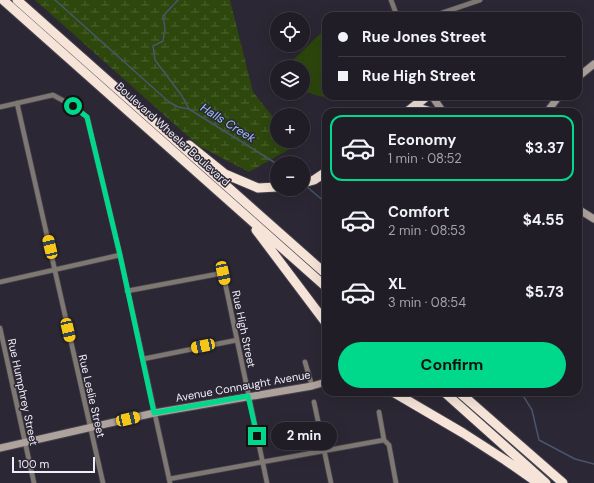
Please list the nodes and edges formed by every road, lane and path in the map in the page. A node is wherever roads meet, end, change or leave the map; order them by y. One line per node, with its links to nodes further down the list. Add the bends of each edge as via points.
1 (3, 0): 14 (highway, Boulevard Wheeler Boulevard)
2 (17, 0): 9 (highway, Boulevard Wheeler Boulevard)
3 (391, 0): 5 (street)
4 (480, 0): 6 (street)
5 (396, 12)
6 (445, 12)
7 (594, 64): 8 (street)
8 (582, 74)
9 (124, 96): 17 (highway, via 225,174 258,188); 22 (highway, Boulevard Wheeler Boulevard)
10 (422, 100): 13 (highway)
11 (17, 103): 12 (street); 20 (street, via 53,95 87,117); 21 (street, Rue Leslie Street)
12 (0, 107)
13 (412, 108)
14 (133, 115): 24 (highway, Boulevard Wheeler Boulevard); 26 (highway, via 148,132 258,232)
15 (322, 175): 16 (highway)
16 (310, 181)
17 (270, 187)
18 (582, 212): 19 (street)
19 (594, 219)
20 (120, 255): 21 (street); 25 (street)
21 (54, 270): 23 (street); 40 (street, Rue Leslie Street)
22 (322, 270)
23 (0, 282)
24 (322, 283)
25 (128, 291): 28 (street, Rue High Street, via 223,273); 29 (street)
26 (322, 318)
27 (0, 328): 42 (street, Rue Humphrey Street)
28 (237, 340): 29 (street); 33 (street, Rue High Street)
29 (143, 359): 39 (street)
30 (305, 362): 32 (street)
31 (322, 383): 32 (street, Avenue Connaught Avenue)
32 (312, 386): 33 (street, Avenue Connaught Avenue)
33 (248, 396): 39 (street, Avenue Connaught Avenue); 45 (street, Rue High Street)
34 (400, 396): 52 (highway, via 463,433)
35 (448, 396): 53 (highway)
36 (465, 396): 54 (highway)
37 (314, 402): 44 (street)
38 (379, 412): 41 (street)
39 (154, 413): 40 (street, Avenue Connaught Avenue); 46 (street)
40 (90, 427): 42 (street, Avenue Connaught Avenue); 48 (street, Rue Leslie Street)
41 (384, 440): 44 (street); 51 (street, via 389,445)
42 (25, 442): 43 (street, Avenue Connaught Avenue); 47 (street, Rue Humphrey Street)
43 (0, 448)
44 (324, 452): 45 (street); 50 (street)
45 (263, 463): 46 (street); 49 (street, Rue High Street)
46 (170, 481)
47 (34, 483)
48 (102, 483)
49 (267, 483)
50 (331, 483)
51 (396, 483)
52 (538, 483)
53 (546, 483)
54 (563, 483)

